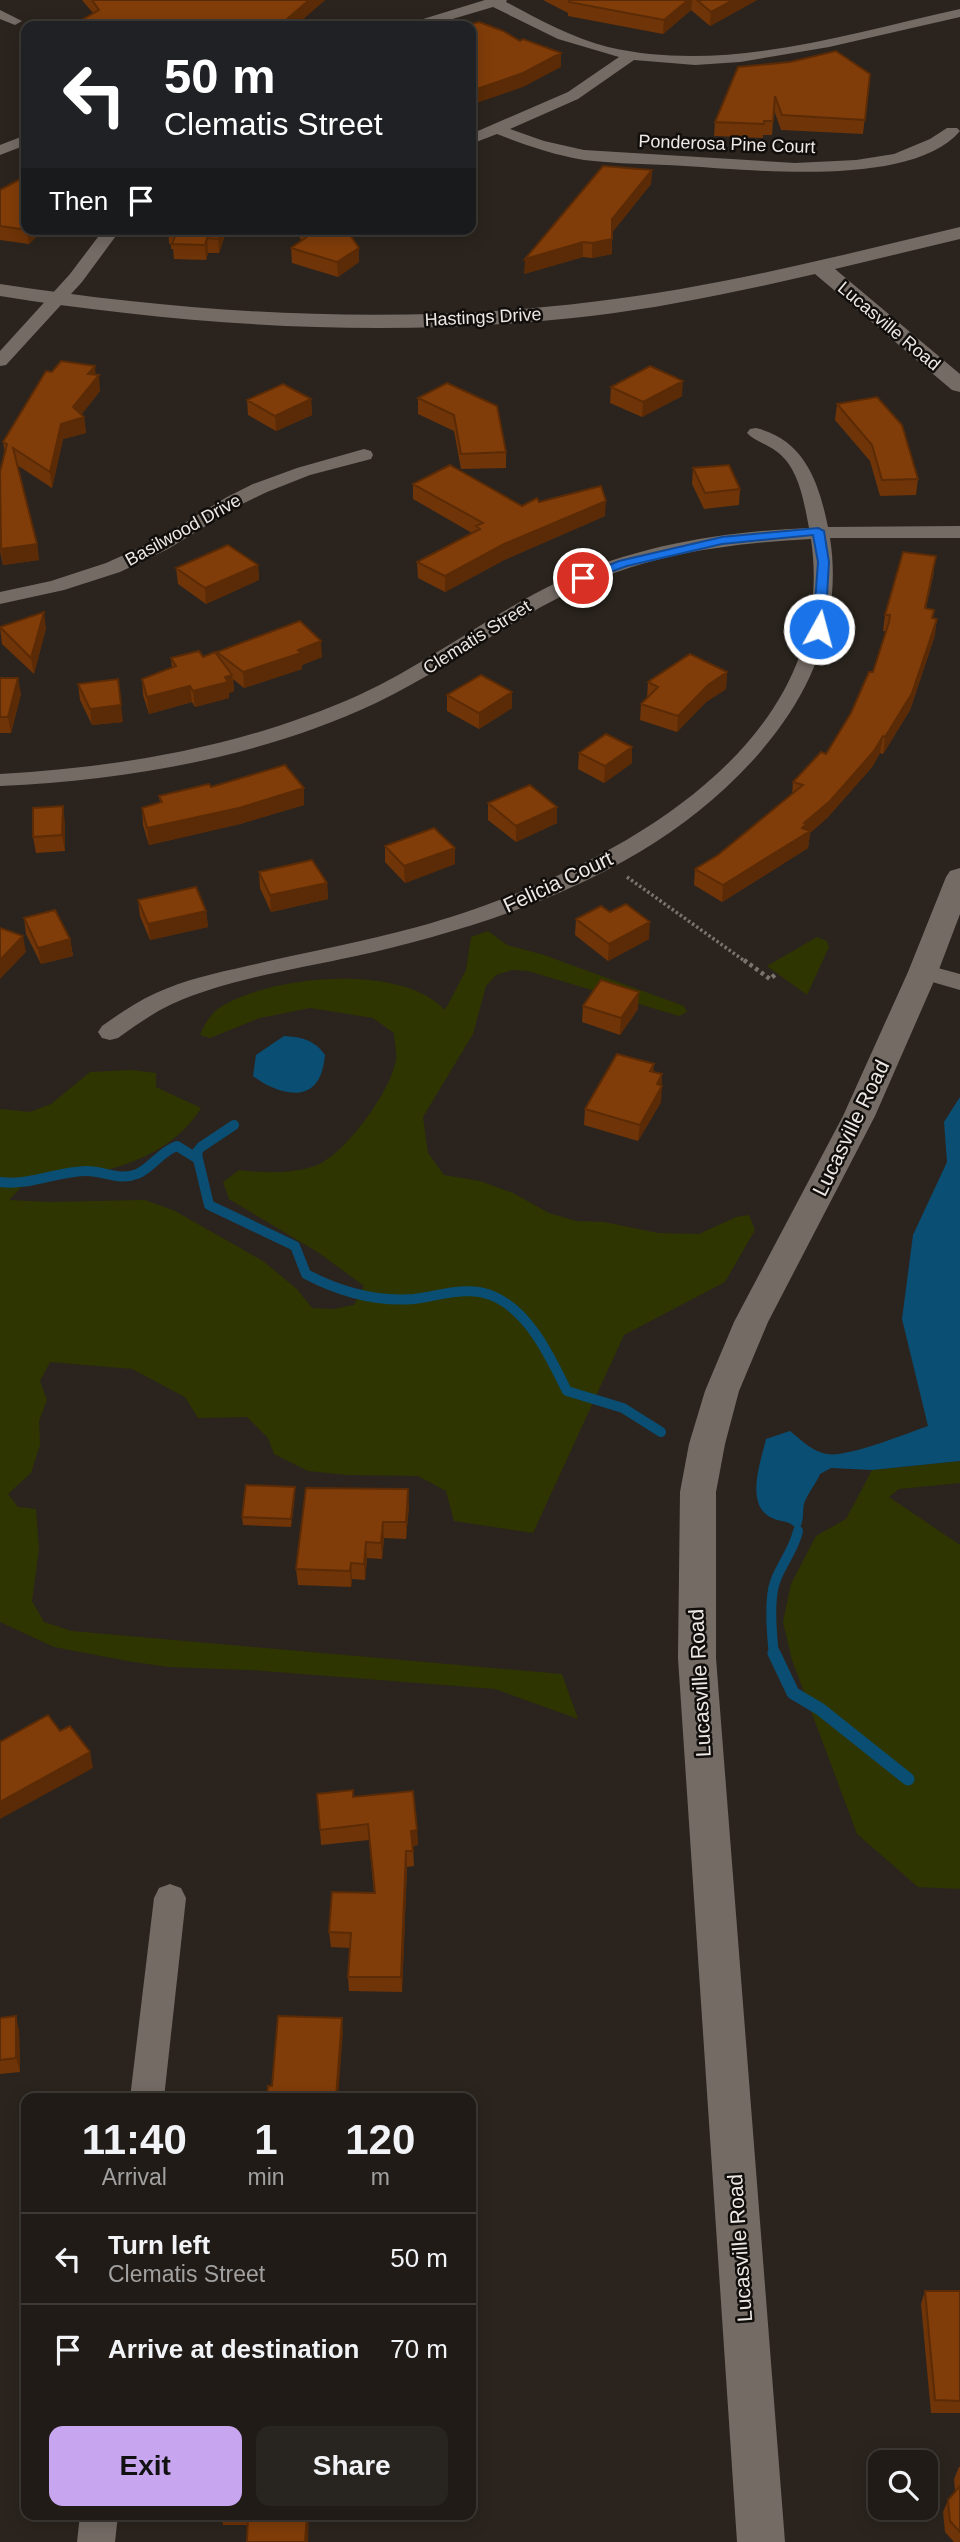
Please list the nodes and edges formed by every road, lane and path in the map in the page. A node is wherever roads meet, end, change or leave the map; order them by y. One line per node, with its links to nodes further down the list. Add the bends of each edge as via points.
1 (497, 1): 4 (street); 6 (street, via 556,33)
2 (960, 13): 6 (street, via 754,56)
3 (0, 14): 5 (street)
4 (431, 21)
5 (15, 22)
6 (631, 55): 7 (street, via 570,100)
7 (497, 129): 8 (street, Ponderosa Pine Court, via 584,155 795,168 891,159 938,143); 9 (street)
8 (952, 131)
9 (476, 137)
10 (21, 142): 11 (street)
11 (0, 150)
12 (960, 233): 14 (street, Hastings Drive)
13 (108, 235): 19 (street)
14 (819, 267): 16 (street, Lucasville Road); 19 (street, Hastings Drive, via 593,309 458,320 244,320)
15 (866, 278): 16 (street)
16 (840, 284): 18 (street); 30 (street, Lucasville Road)
17 (0, 290): 19 (street, Hastings Drive)
18 (815, 290)
19 (56, 300): 22 (street)
20 (704, 313): 28 (street, Hastings Drive, via 519,335)
21 (12, 316): 22 (street)
22 (37, 320): 23 (street); 29 (street)
23 (64, 323)
24 (199, 337): 25 (street)
25 (225, 339)
26 (277, 341): 27 (street)
27 (303, 342)
28 (329, 343)
29 (0, 361)
30 (960, 385)
31 (756, 433): 33 (street, Felicia Court, via 792,454 802,468)
32 (364, 455): 35 (street, Basilwood Drive, via 247,494 108,570)
33 (818, 531): 34 (street, Clematis Street); 36 (street, Clematis Street, via 722,540 613,567 526,605 377,694 269,736 160,764); 37 (street, Felicia Court, via 824,562 819,629 789,705 739,765 698,801)
34 (960, 532)
35 (0, 598)
36 (0, 780)
37 (606, 862): 40 (path, via 769,979); 42 (street, Felicia Court, via 484,915 205,984 165,998)
38 (960, 877): 39 (street, Lucasville Road)
39 (922, 972): 41 (street); 47 (street, Lucasville Road, via 859,1116 751,1322 722,1391 698,1492 696,1658)
40 (777, 974)
41 (960, 982)
42 (110, 1032)
43 (170, 1898): 44 (street)
44 (148, 2093)
45 (98, 2520): 46 (street)
46 (96, 2542)
47 (761, 2542)

